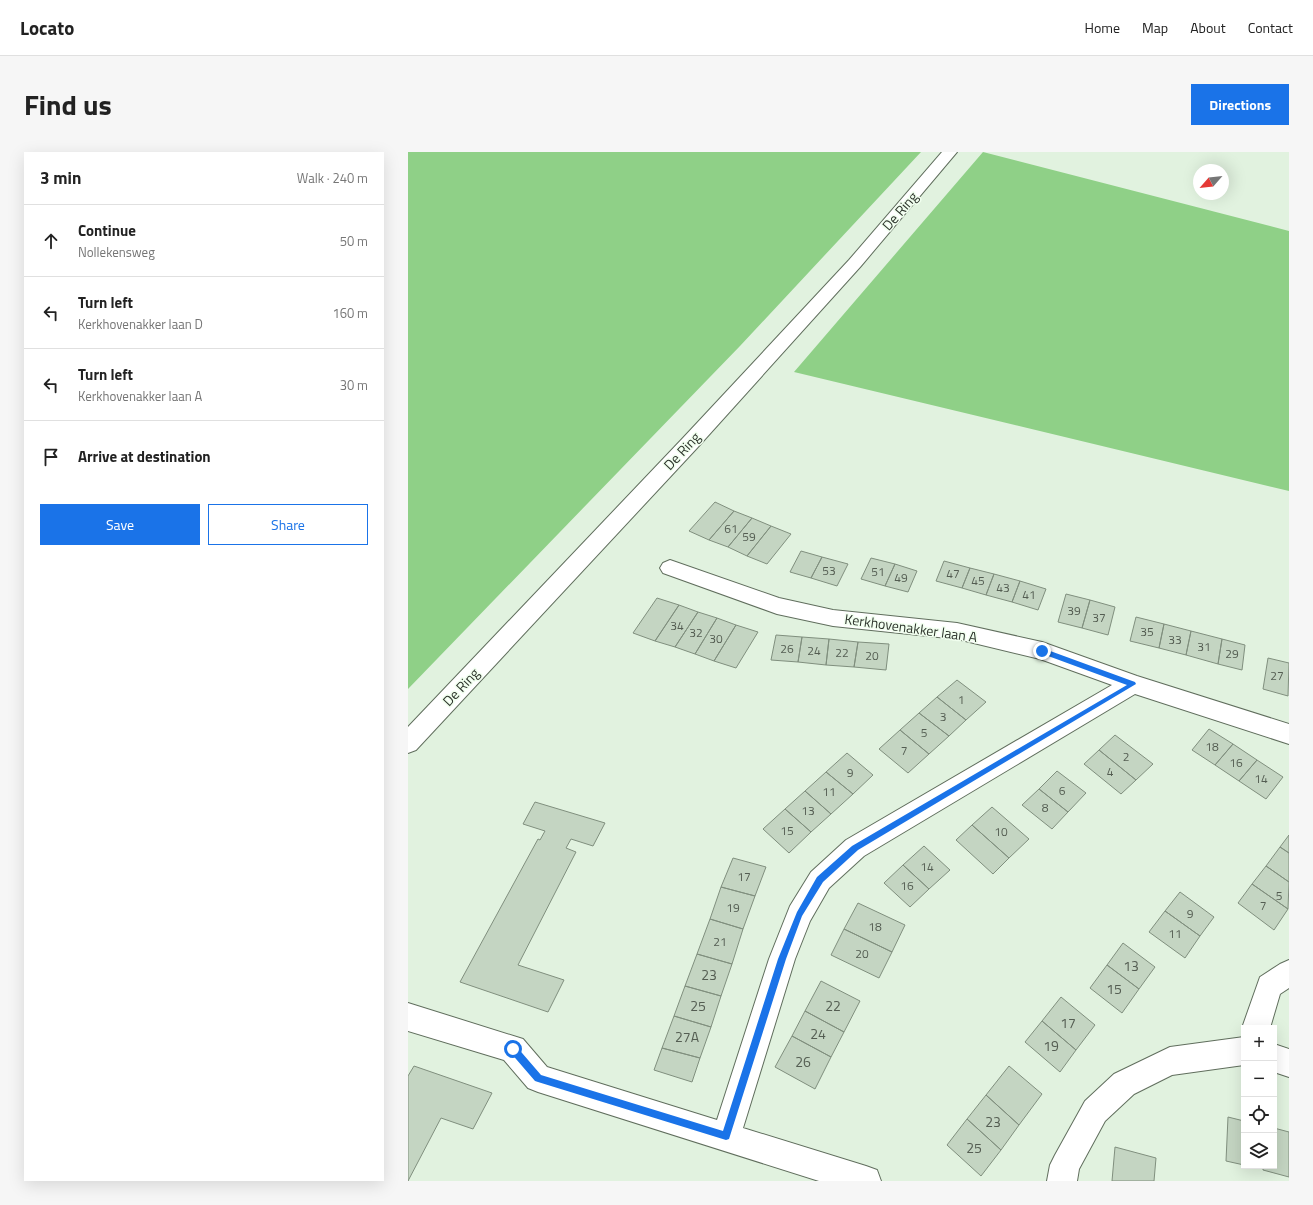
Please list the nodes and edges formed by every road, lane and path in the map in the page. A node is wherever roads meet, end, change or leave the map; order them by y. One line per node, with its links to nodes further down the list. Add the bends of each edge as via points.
1 (950, 152): 5 (street, De Ring, via 844,274 690,443)
2 (670, 568): 3 (street, Kerkhovenakker laan A, via 777,606 833,618 957,631 1042,651)
3 (1133, 684): 4 (street, Kerkhovenakker laan A); 12 (street, via 855,848 820,880 799,915 782,959)
4 (1289, 734)
5 (408, 743)
6 (1289, 973): 8 (street, via 1269,986)
7 (408, 1017): 12 (street, via 513,1049 538,1078)
8 (1257, 1025)
9 (1241, 1051): 14 (street, via 1170,1061 1124,1084 1095,1111 1065,1165)
10 (1277, 1059): 11 (street)
11 (1289, 1063)
12 (726, 1136): 13 (street)
13 (866, 1181)
14 (1062, 1181)

